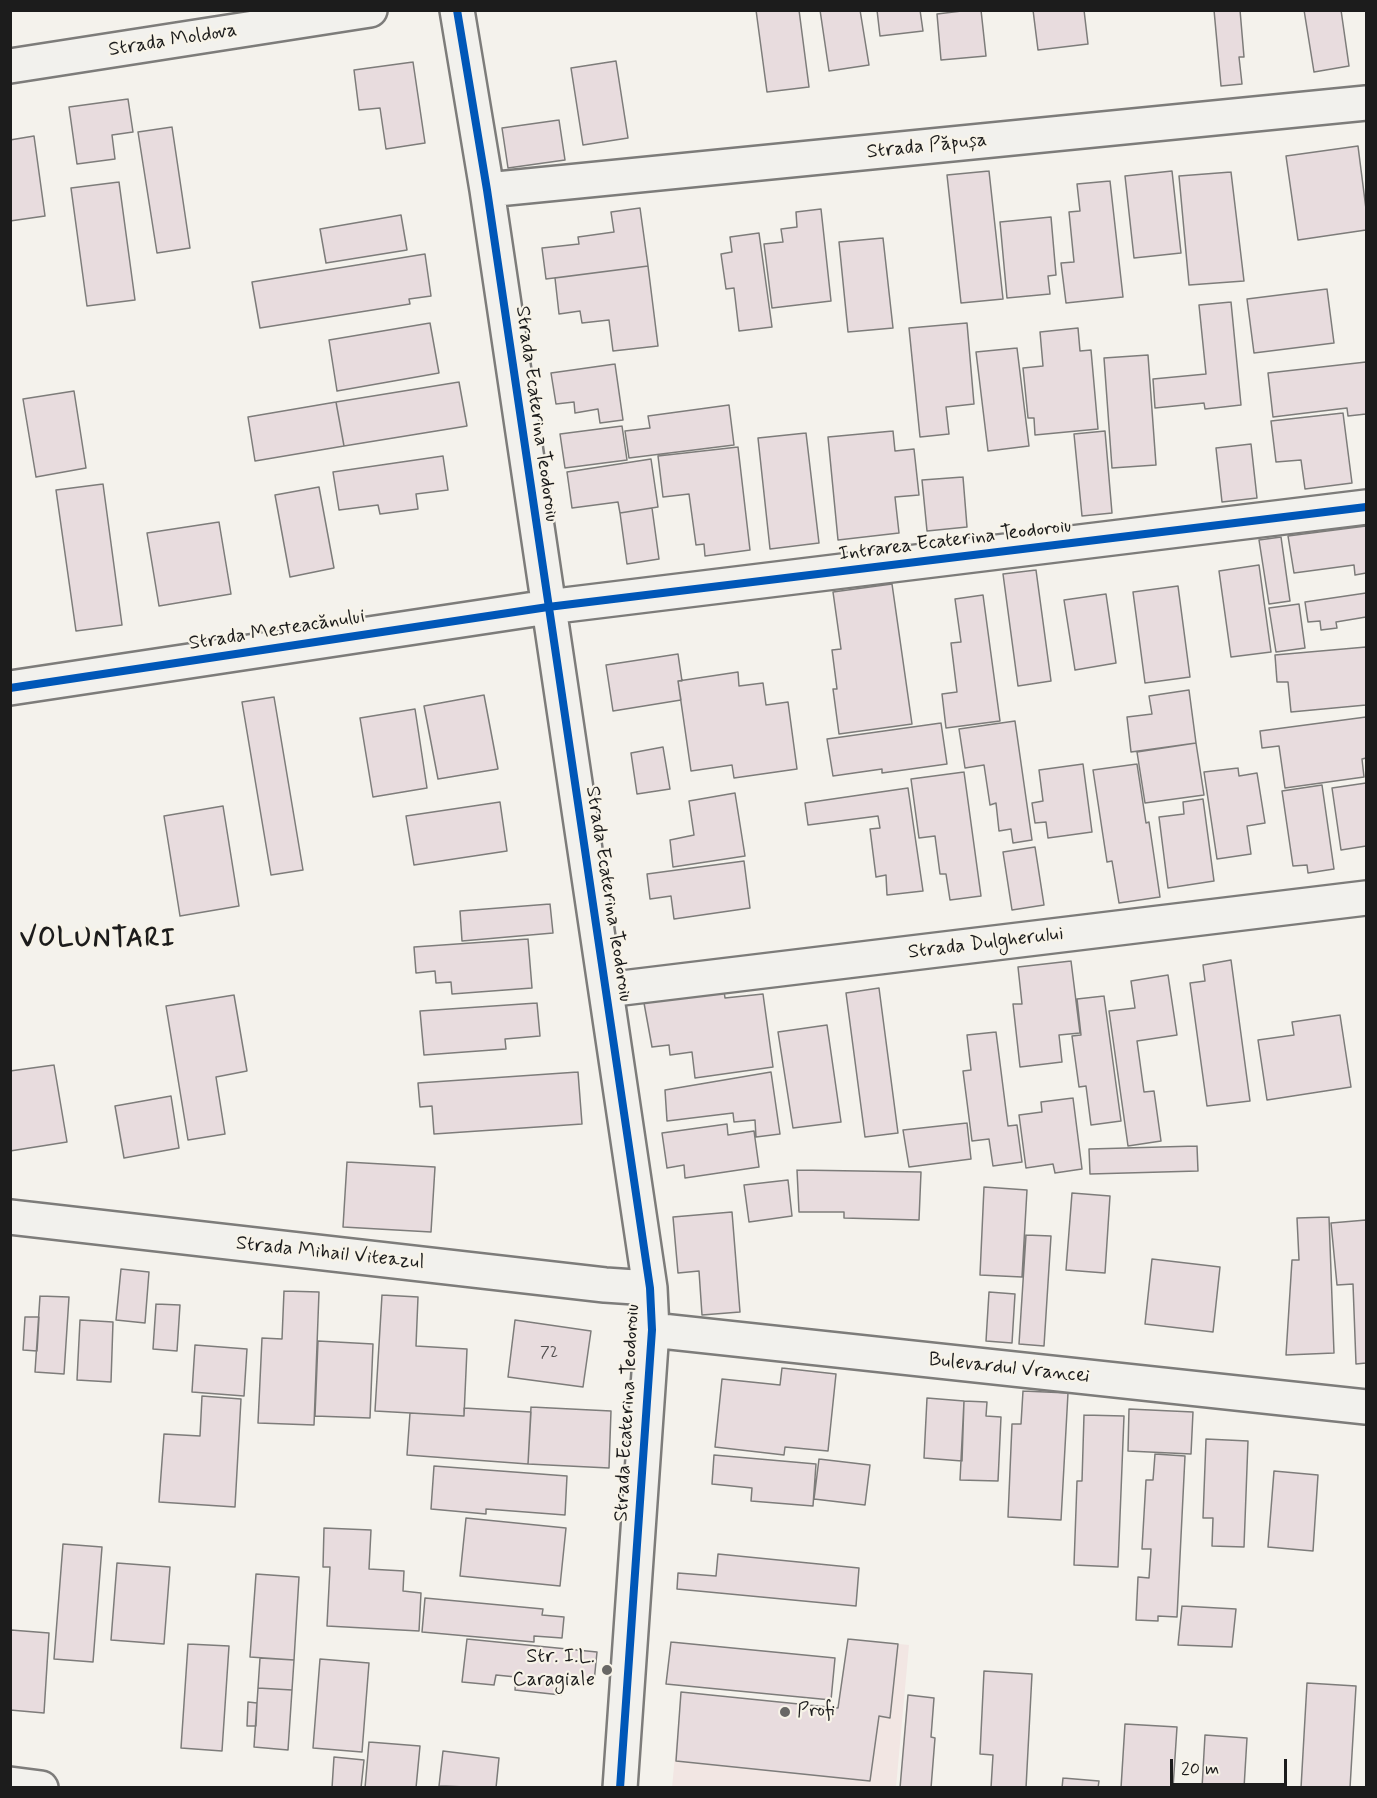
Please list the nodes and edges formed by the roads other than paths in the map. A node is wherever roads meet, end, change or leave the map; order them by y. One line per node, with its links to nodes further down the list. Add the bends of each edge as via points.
1 (370, 10): 3 (street, Strada Moldova)
2 (457, 10): 5 (street, Strada Ecaterina Teodoroiu)
3 (10, 66)
4 (1366, 103): 5 (street, Strada Păpușa)
5 (487, 190): 7 (street, Strada Ecaterina Teodoroiu)
6 (1366, 507): 7 (street, Intrarea Ecaterina Teodoroiu)
7 (548, 607): 8 (street, Strada Mesteacănului); 10 (street, Strada Ecaterina Teodoroiu)
8 (10, 688)
9 (1366, 898): 10 (street, Strada Dulgherului)
10 (606, 990): 12 (street, Strada Ecaterina Teodoroiu)
11 (10, 1217): 12 (street, Strada Mihail Viteazul)
12 (650, 1288): 13 (street, Strada Ecaterina Teodoroiu)
13 (652, 1330): 14 (street, Bulevardul Vrancei); 17 (street, Strada Ecaterina Teodoroiu)
14 (1366, 1407)
15 (10, 1784): 16 (street)
16 (41, 1788)
17 (620, 1788)

